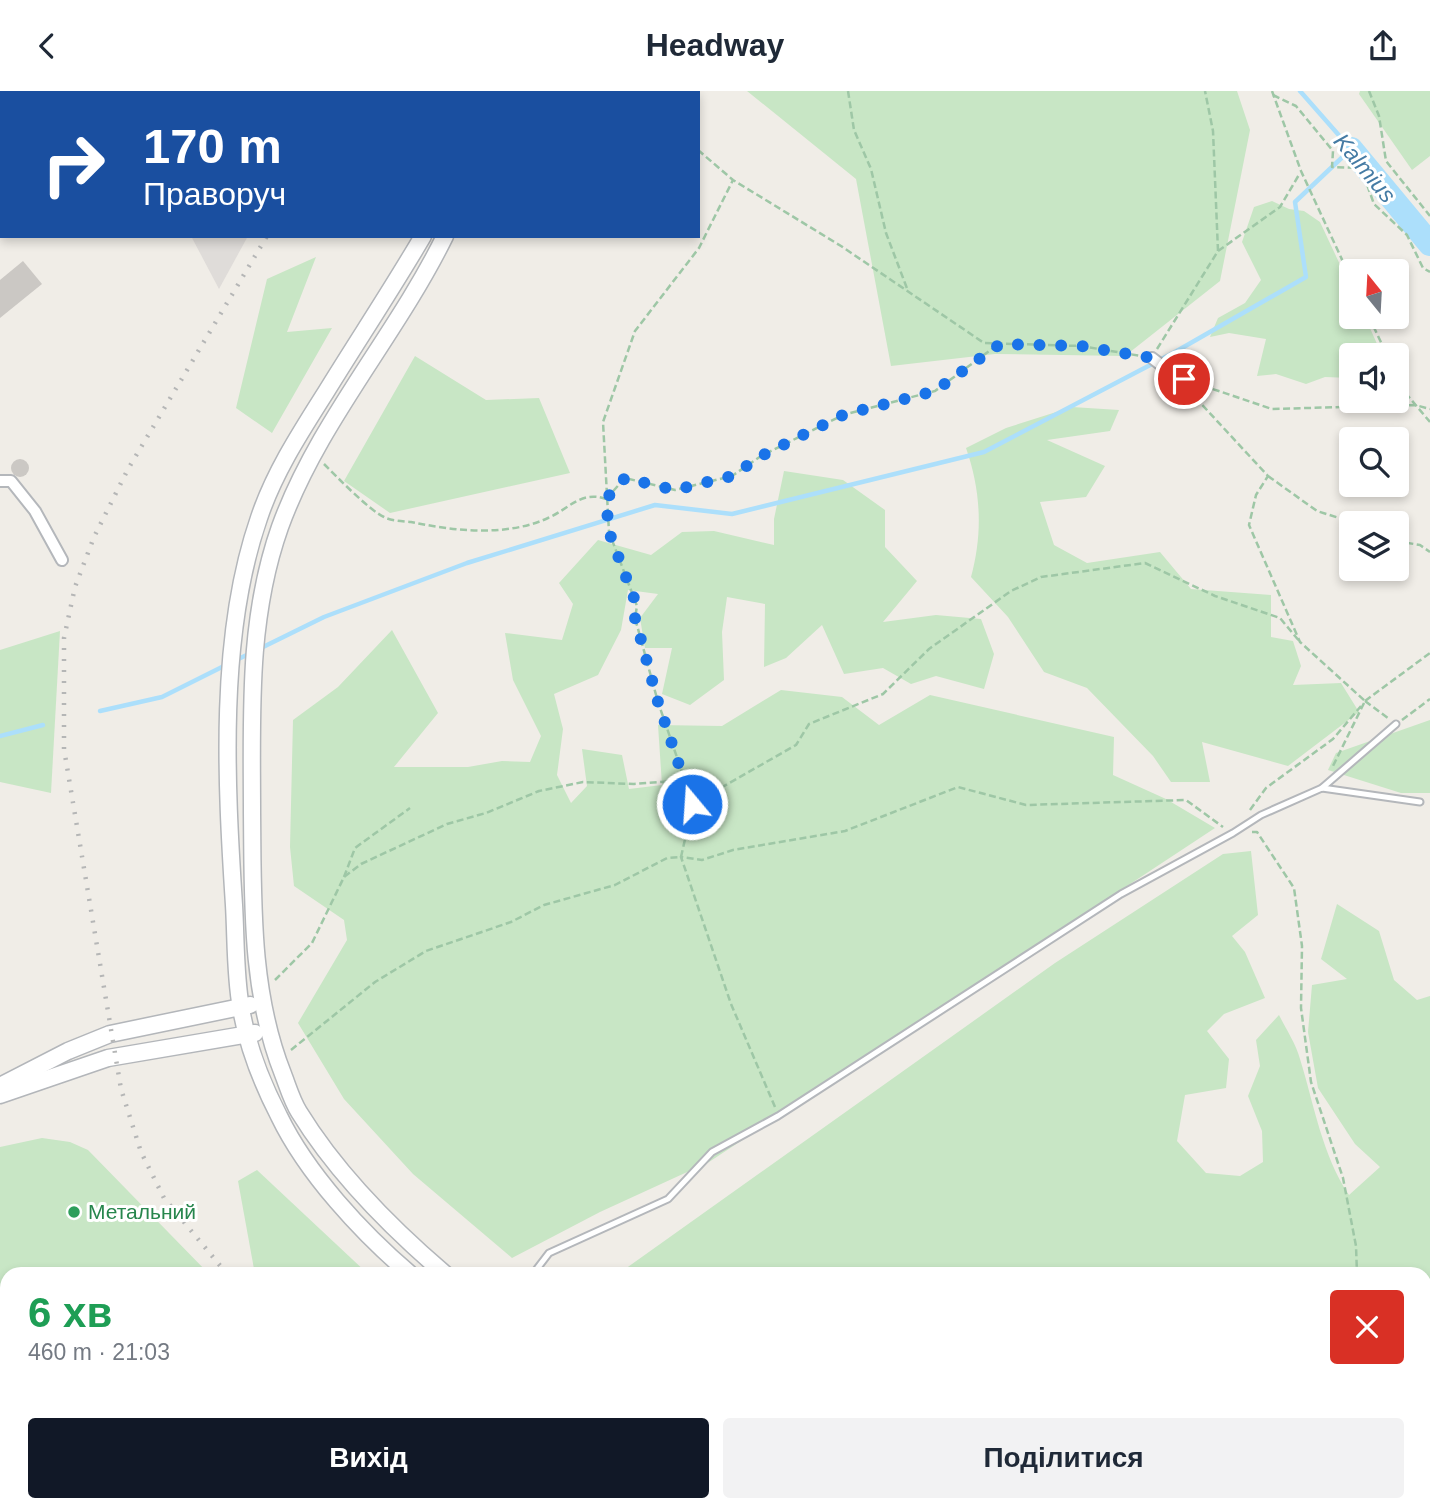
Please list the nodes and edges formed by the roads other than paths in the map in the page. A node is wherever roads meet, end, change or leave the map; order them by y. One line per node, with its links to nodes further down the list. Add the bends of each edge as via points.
1 (422, 238): 11 (main road, via 278,471 249,549 234,614 230,662 231,864)
2 (444, 238): 10 (main road, via 301,479 264,578 251,665 254,947)
3 (1152, 358): 4 (street)
4 (1174, 375)
5 (0, 481): 6 (street, via 11,481 35,511)
6 (62, 560)
7 (1396, 724): 8 (lane)
8 (1322, 788): 9 (lane); 18 (lane, via 1261,815 1121,894 778,1116 712,1152 668,1199 570,1241 549,1253)
9 (1420, 802)
10 (263, 1002): 11 (main road); 12 (main road)
11 (241, 1007): 13 (main road); 14 (main road, via 110,1034)
12 (269, 1030): 13 (main road); 17 (main road, via 298,1111 396,1232)
13 (247, 1035): 15 (main road, via 108,1059); 16 (main road, via 279,1118 306,1159 372,1239)
14 (0, 1086)
15 (0, 1095)
16 (403, 1267)
17 (437, 1267)
18 (538, 1267)

